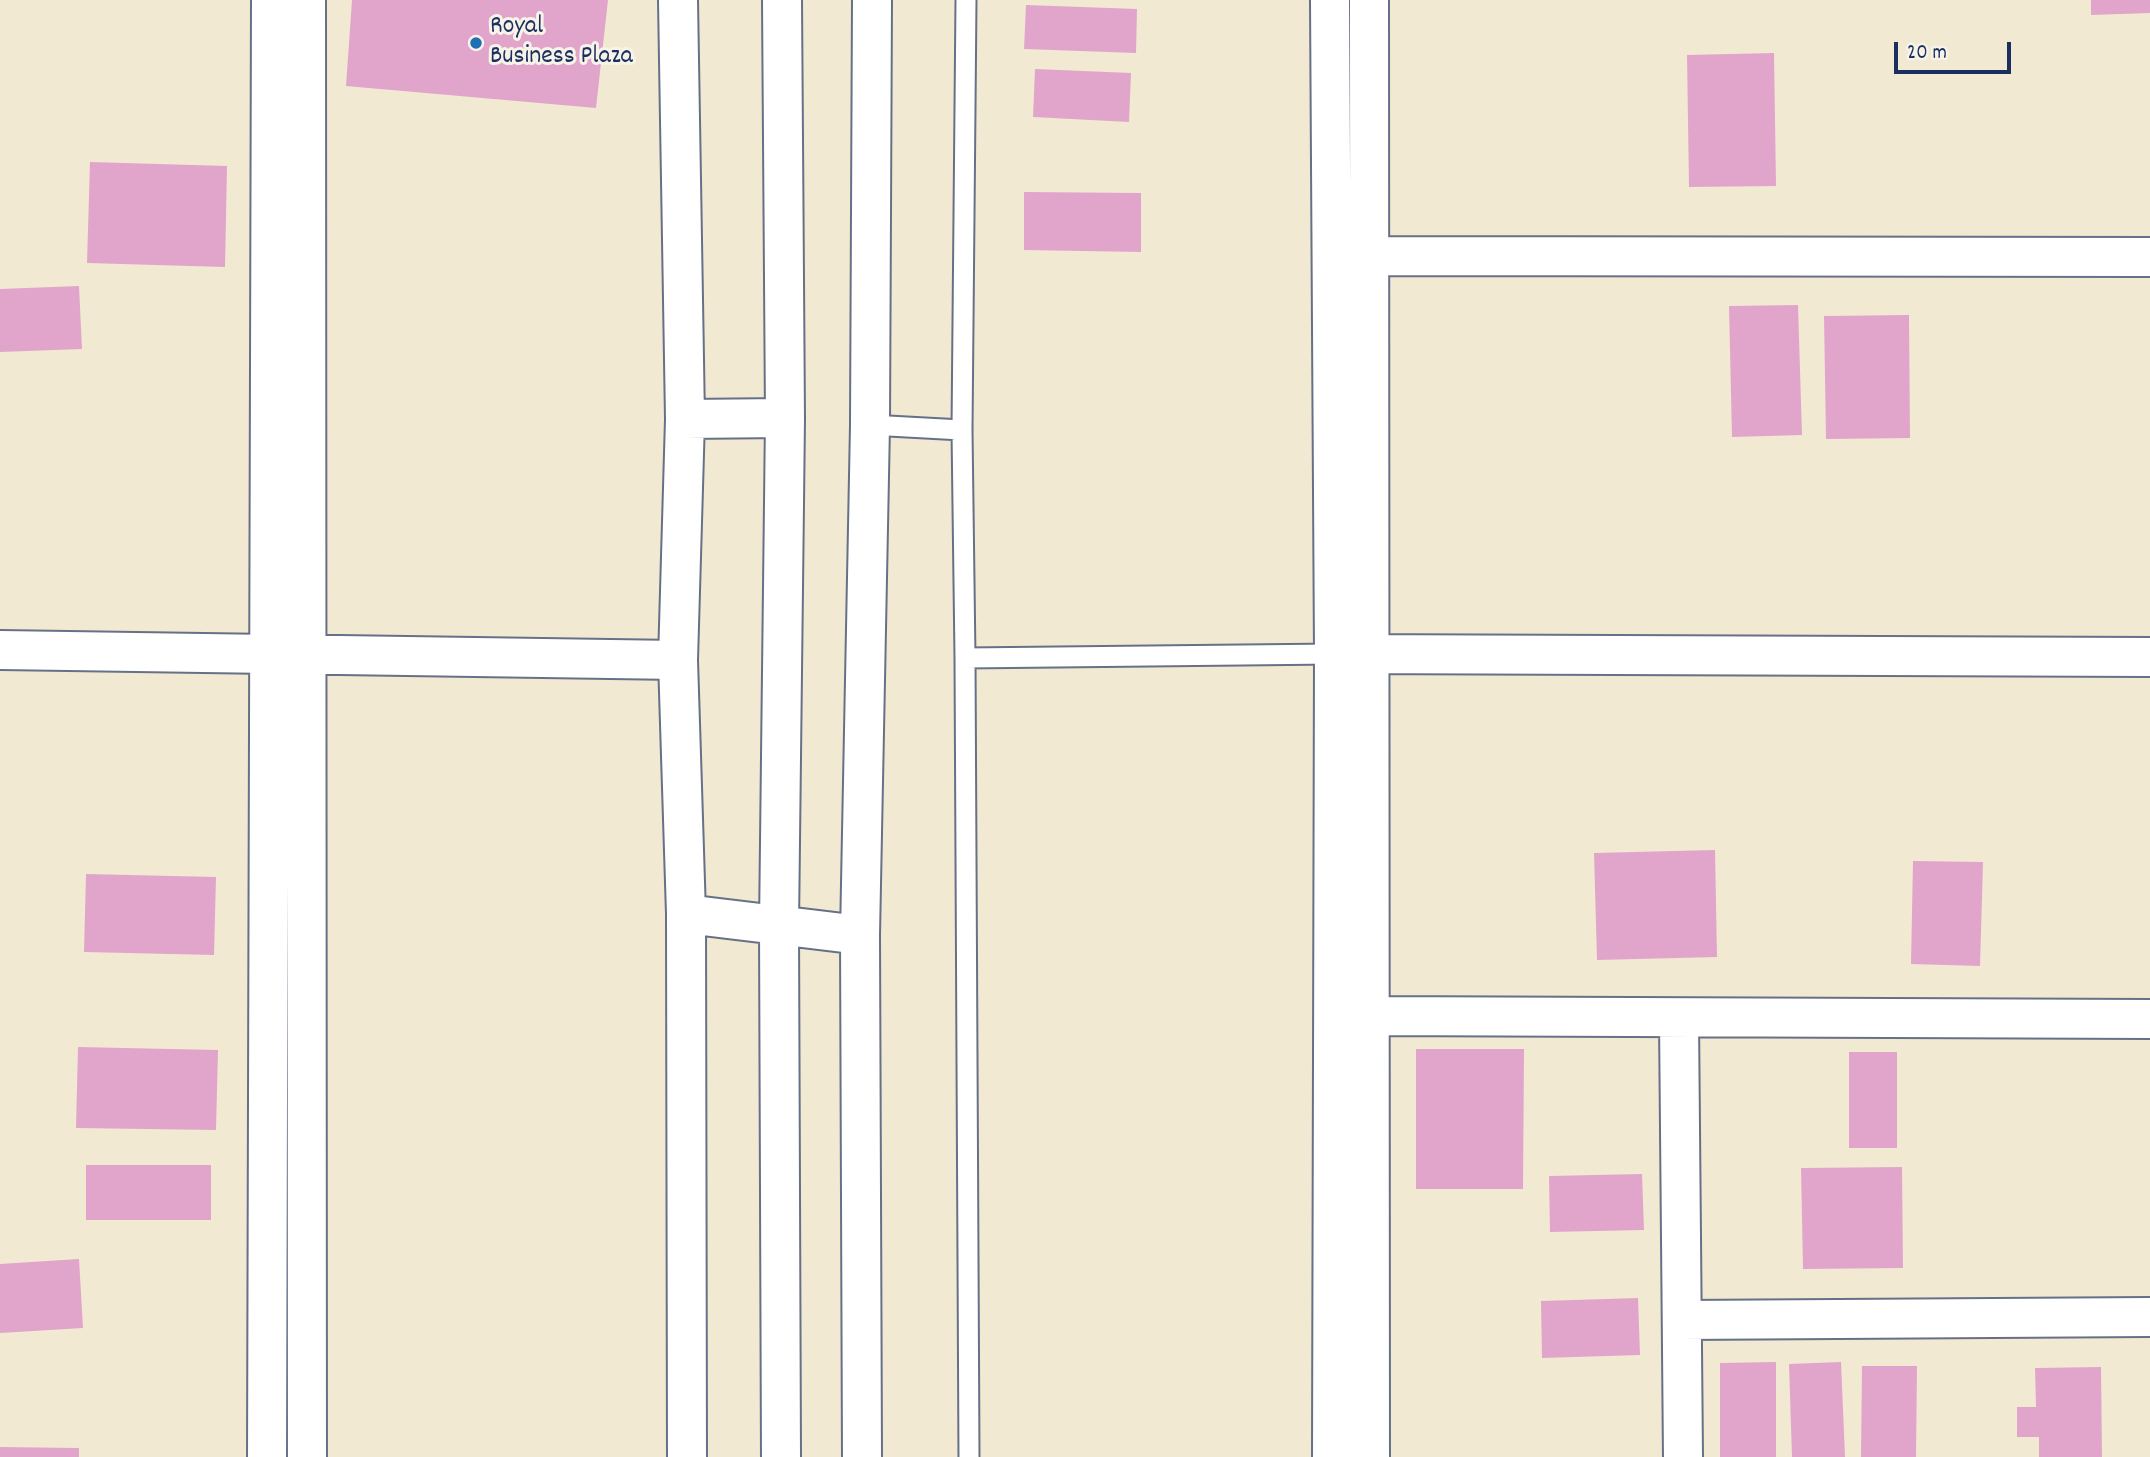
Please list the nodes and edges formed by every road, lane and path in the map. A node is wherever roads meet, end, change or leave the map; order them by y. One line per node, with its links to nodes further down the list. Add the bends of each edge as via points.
1 (271, 0): 16 (street)
2 (306, 0): 18 (street)
3 (678, 0): 12 (street)
4 (782, 0): 11 (street)
5 (872, 0): 13 (street)
6 (966, 0): 14 (lane)
7 (1330, 0): 19 (street)
8 (1369, 0): 9 (street)
9 (1369, 256): 10 (street); 17 (street)
10 (2150, 257)
11 (785, 418): 12 (street); 24 (street)
12 (685, 419): 22 (street)
13 (870, 425): 14 (lane); 25 (street)
14 (962, 430): 21 (lane)
15 (0, 650): 16 (street)
16 (268, 653): 18 (street); 31 (street)
17 (1371, 653): 19 (street); 20 (street); 26 (street)
18 (306, 654): 22 (street); 32 (street)
19 (1334, 654): 21 (lane); 37 (street)
20 (2150, 657)
21 (964, 658): 36 (lane)
22 (678, 660): 23 (street)
23 (686, 914): 24 (street); 33 (street)
24 (779, 926): 25 (street); 34 (street)
25 (860, 935): 35 (street)
26 (1371, 1016): 27 (street); 38 (street)
27 (1679, 1018): 28 (street); 30 (street)
28 (2150, 1019)
29 (2150, 1317): 30 (street)
30 (1682, 1320): 39 (street)
31 (267, 1457)
32 (307, 1457)
33 (687, 1457)
34 (781, 1457)
35 (862, 1457)
36 (969, 1457)
37 (1332, 1457)
38 (1370, 1457)
39 (1683, 1457)

